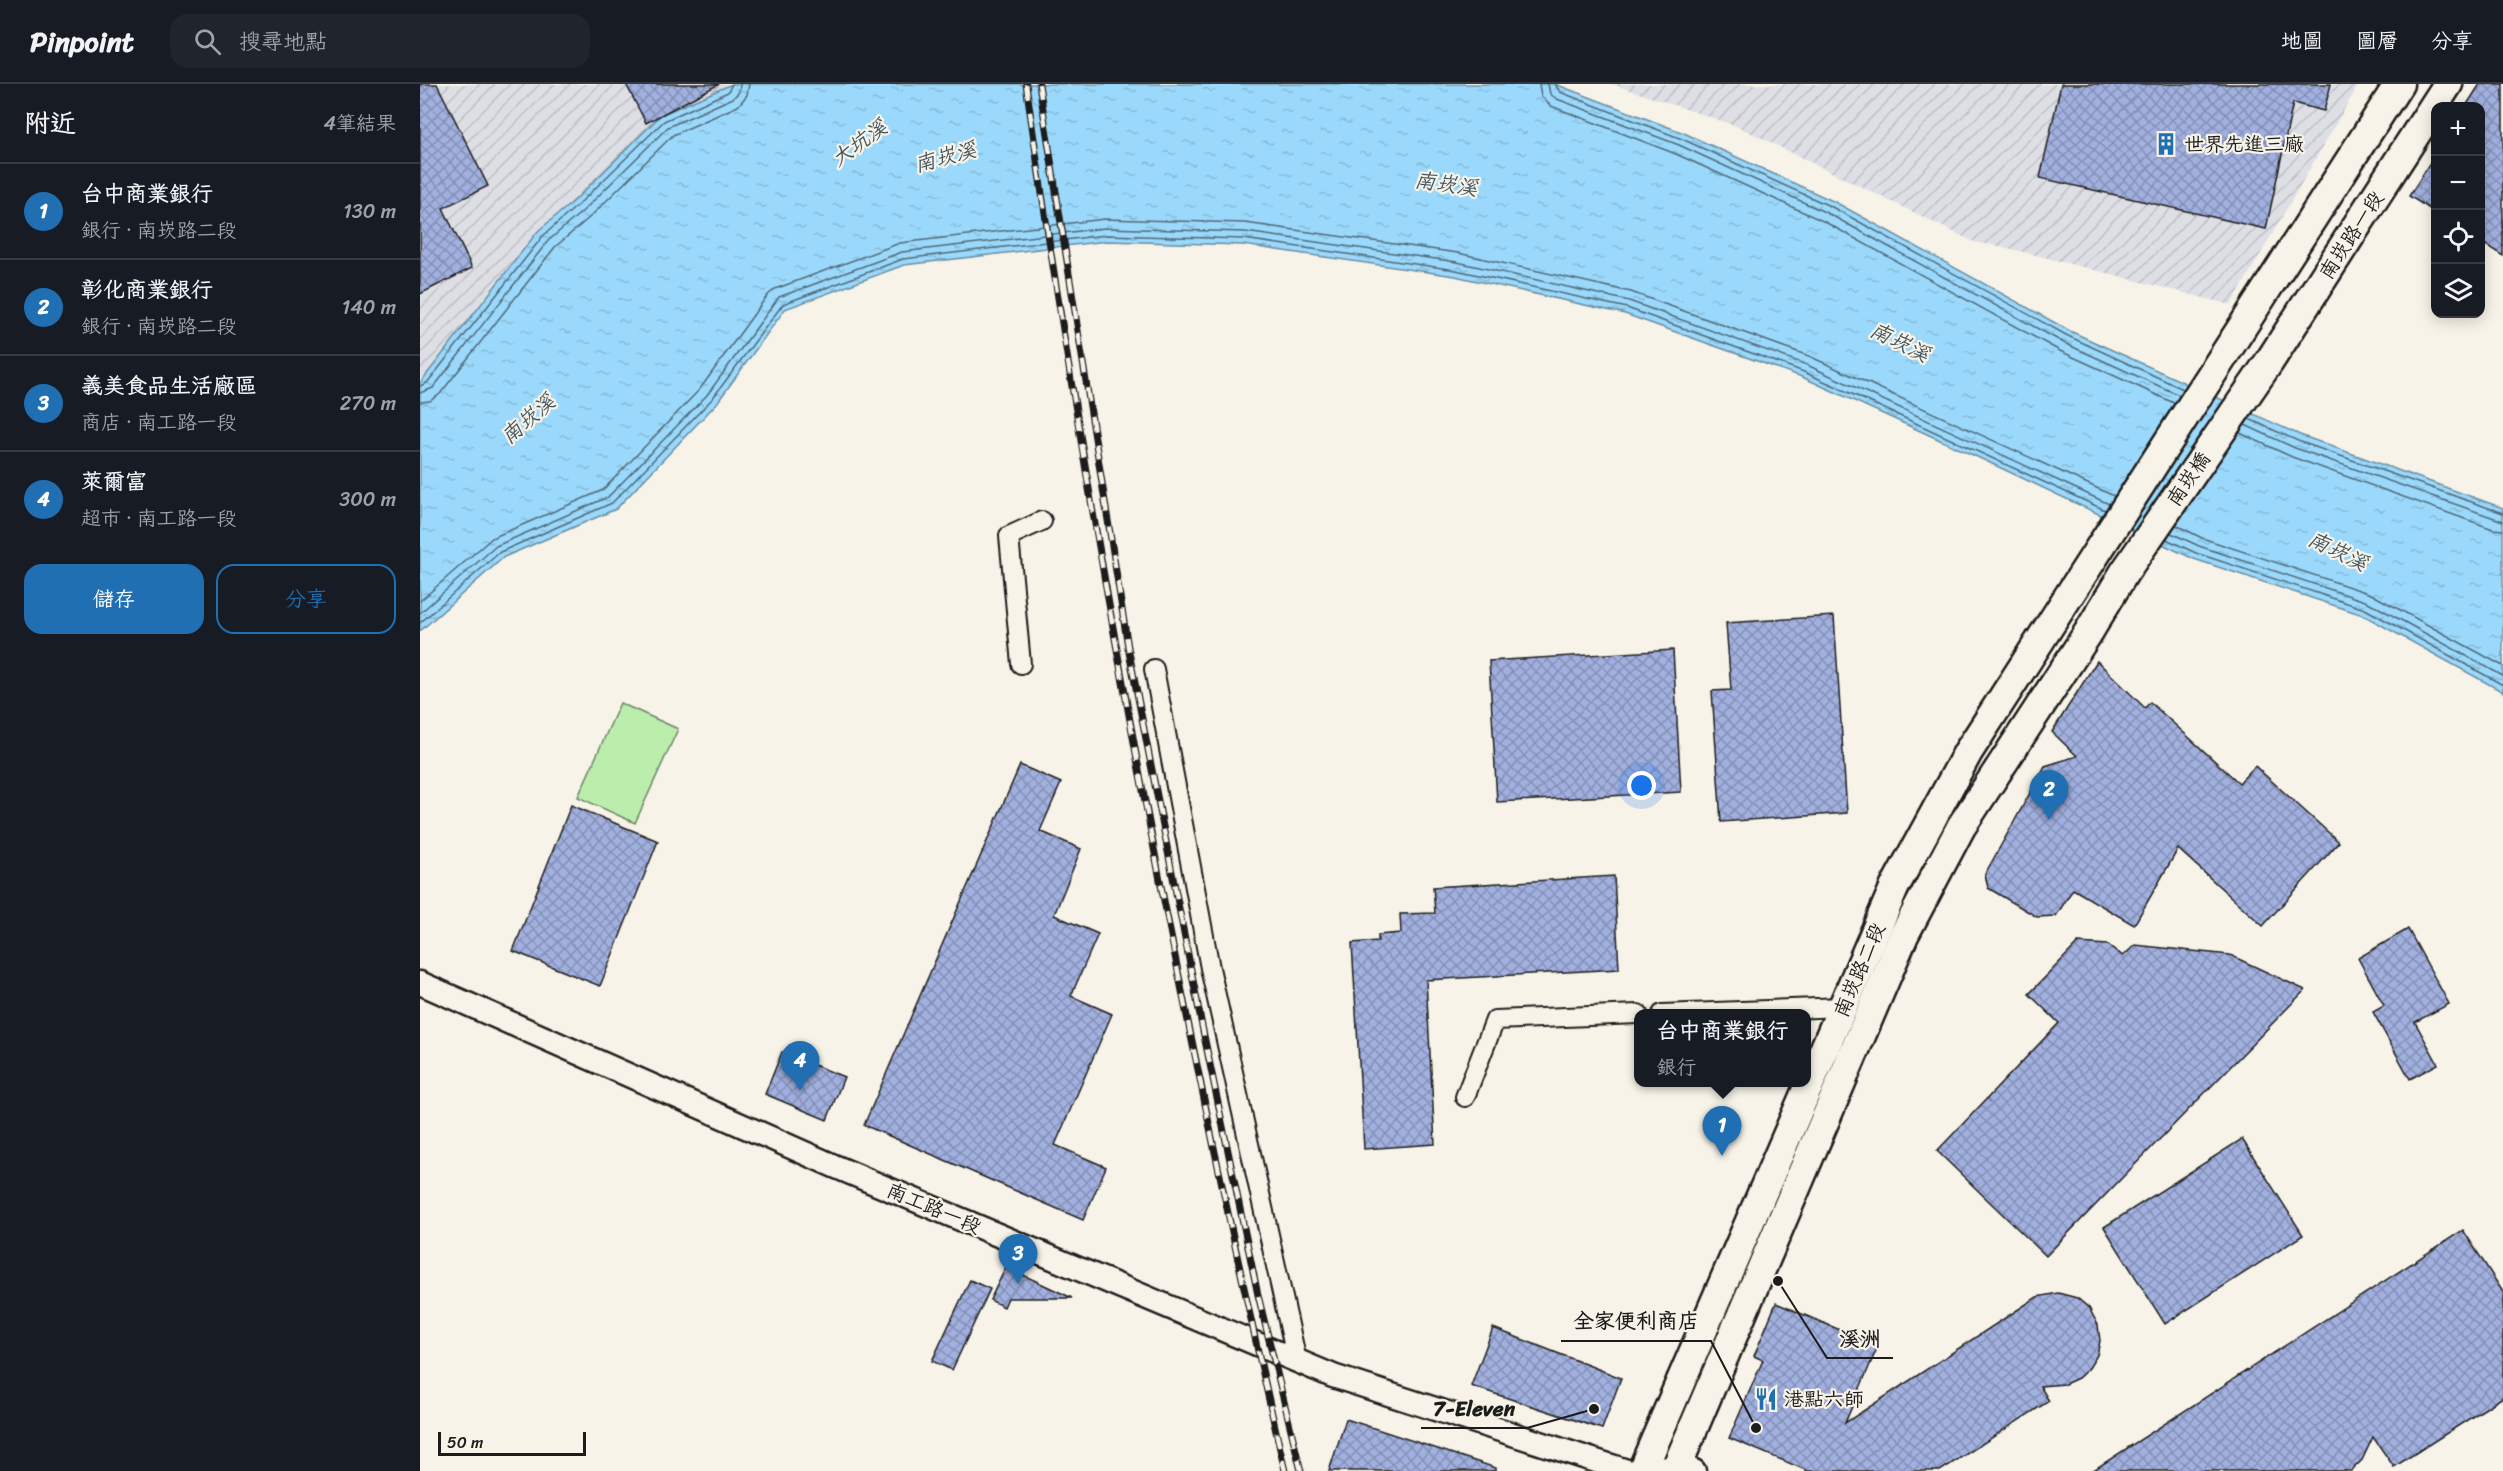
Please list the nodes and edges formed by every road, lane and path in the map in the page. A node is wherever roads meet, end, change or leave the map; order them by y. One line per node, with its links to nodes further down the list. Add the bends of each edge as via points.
1 (2399, 84): 5 (main road, 南崁橋)
2 (2448, 84): 3 (main road, 南崁路一段)
3 (2252, 386): 6 (main road, 南崁橋)
4 (1042, 522): 7 (street, via 1009,536)
5 (2093, 560): 10 (main road, 南崁路二段, via 1957,772 1895,886)
6 (2124, 573): 17 (main road, 南崁路二段, via 1961,827 1904,935)
7 (1021, 664)
8 (1154, 669): 16 (street, via 1210,968)
9 (420, 983): 16 (street, 南工路一段, via 834,1166)
10 (1843, 1007): 11 (street); 13 (main road, 南崁路二段)
11 (1791, 1009)
12 (1634, 1014): 15 (street, via 1495,1020)
13 (1811, 1081)
14 (1808, 1087): 19 (main road, 南崁路二段)
15 (1465, 1097)
16 (1298, 1361): 18 (street, 南工路一段, via 1333,1376)
17 (1676, 1470)
18 (1627, 1471)
19 (1642, 1471)

